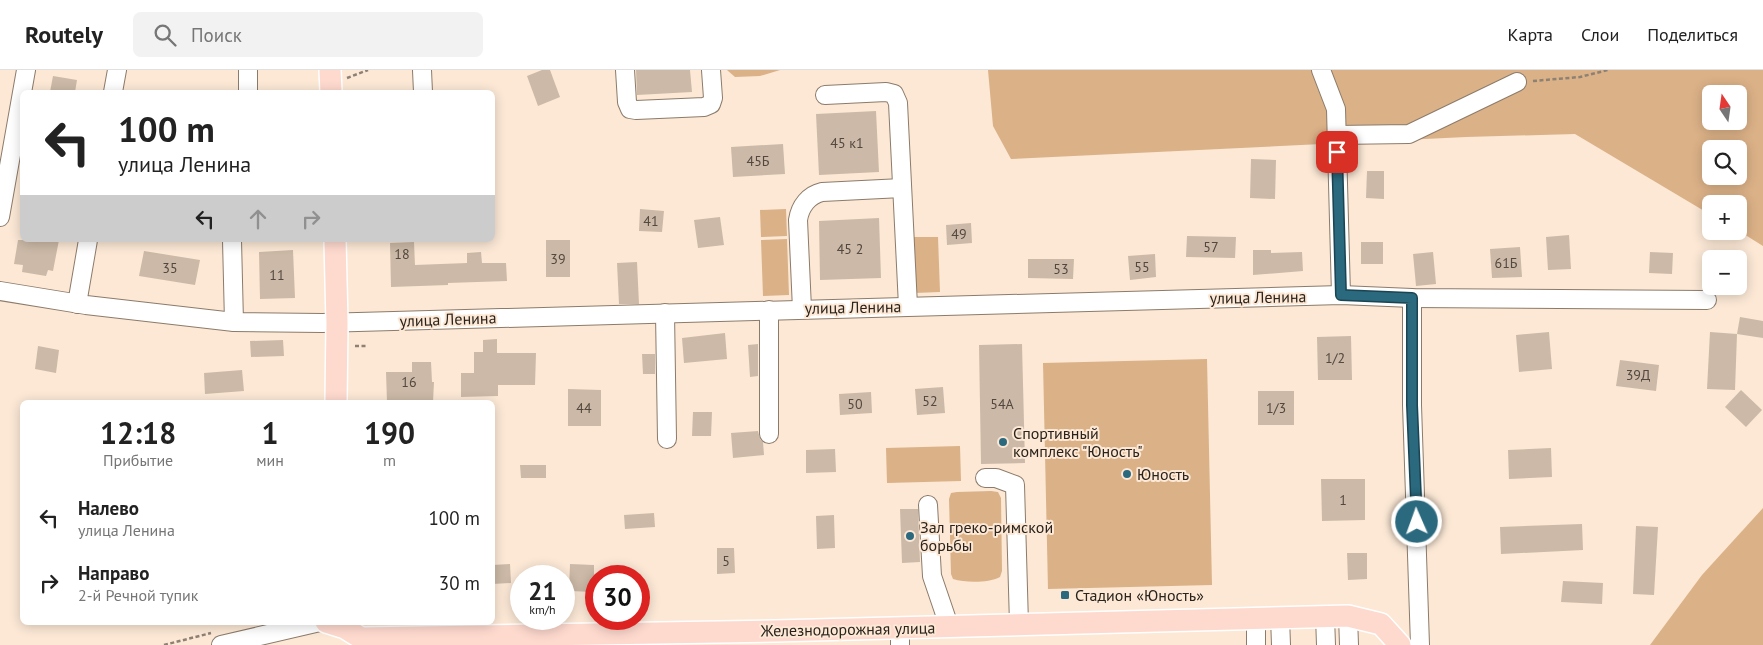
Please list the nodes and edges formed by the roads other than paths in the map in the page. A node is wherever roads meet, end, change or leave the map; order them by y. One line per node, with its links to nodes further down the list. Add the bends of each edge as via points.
1 (26, 70): 9 (street)
2 (117, 70): 10 (street)
3 (248, 70): 11 (street)
4 (422, 70): 12 (street)
5 (625, 70): 6 (street, via 627,102 630,109 636,110 711,104)
6 (711, 70)
7 (1321, 70): 15 (street, via 1336,109)
8 (1516, 82): 15 (street, via 1409,134)
9 (22, 90)
10 (113, 90)
11 (248, 90)
12 (423, 90)
13 (825, 94): 16 (street, via 894,94 898,103)
14 (20, 104): 17 (street)
15 (1337, 134): 22 (street)
16 (902, 188): 26 (street); 27 (street, via 822,192 803,205 798,220)
17 (0, 218)
18 (88, 242): 25 (street)
19 (232, 242): 30 (street)
20 (335, 242): 31 (main road)
21 (0, 291): 25 (street, улица Ленина)
22 (1341, 295): 23 (street, улица Ленина); 26 (street, улица Ленина)
23 (1412, 298): 24 (street, улица Ленина); 54 (street)
24 (1708, 300)
25 (77, 304): 30 (street, улица Ленина)
26 (908, 306): 27 (street, улица Ленина)
27 (802, 309): 28 (street, улица Ленина)
28 (769, 310): 29 (street, улица Ленина); 33 (street)
29 (665, 313): 31 (street, улица Ленина); 34 (street)
30 (234, 322): 31 (street, улица Ленина)
31 (337, 323): 32 (main road)
32 (336, 400)
33 (769, 434)
34 (667, 439)
35 (985, 478): 41 (street, via 1015,485)
36 (928, 505): 44 (street, via 932,576)
37 (1325, 616): 38 (main road, Железнодорожная улица); 39 (main road, Железнодорожная улица); 51 (street)
38 (1348, 616): 52 (street); 53 (main road, Железнодорожная улица, via 1381,624)
39 (1280, 617): 40 (main road, Железнодорожная улица); 50 (street)
40 (1256, 618): 41 (main road, Железнодорожная улица); 49 (street)
41 (1019, 624): 44 (main road, Железнодорожная улица)
42 (307, 625): 48 (street)
43 (336, 625): 47 (main road, Железнодорожная улица, via 345,628)
44 (949, 626): 45 (main road, Железнодорожная улица)
45 (900, 636): 46 (main road, Железнодорожная улица)
46 (651, 639): 47 (main road, Железнодорожная улица)
47 (359, 641)
48 (221, 645)
49 (1256, 645)
50 (1280, 645)
51 (1326, 645)
52 (1349, 645)
53 (1400, 645)
54 (1420, 645)

